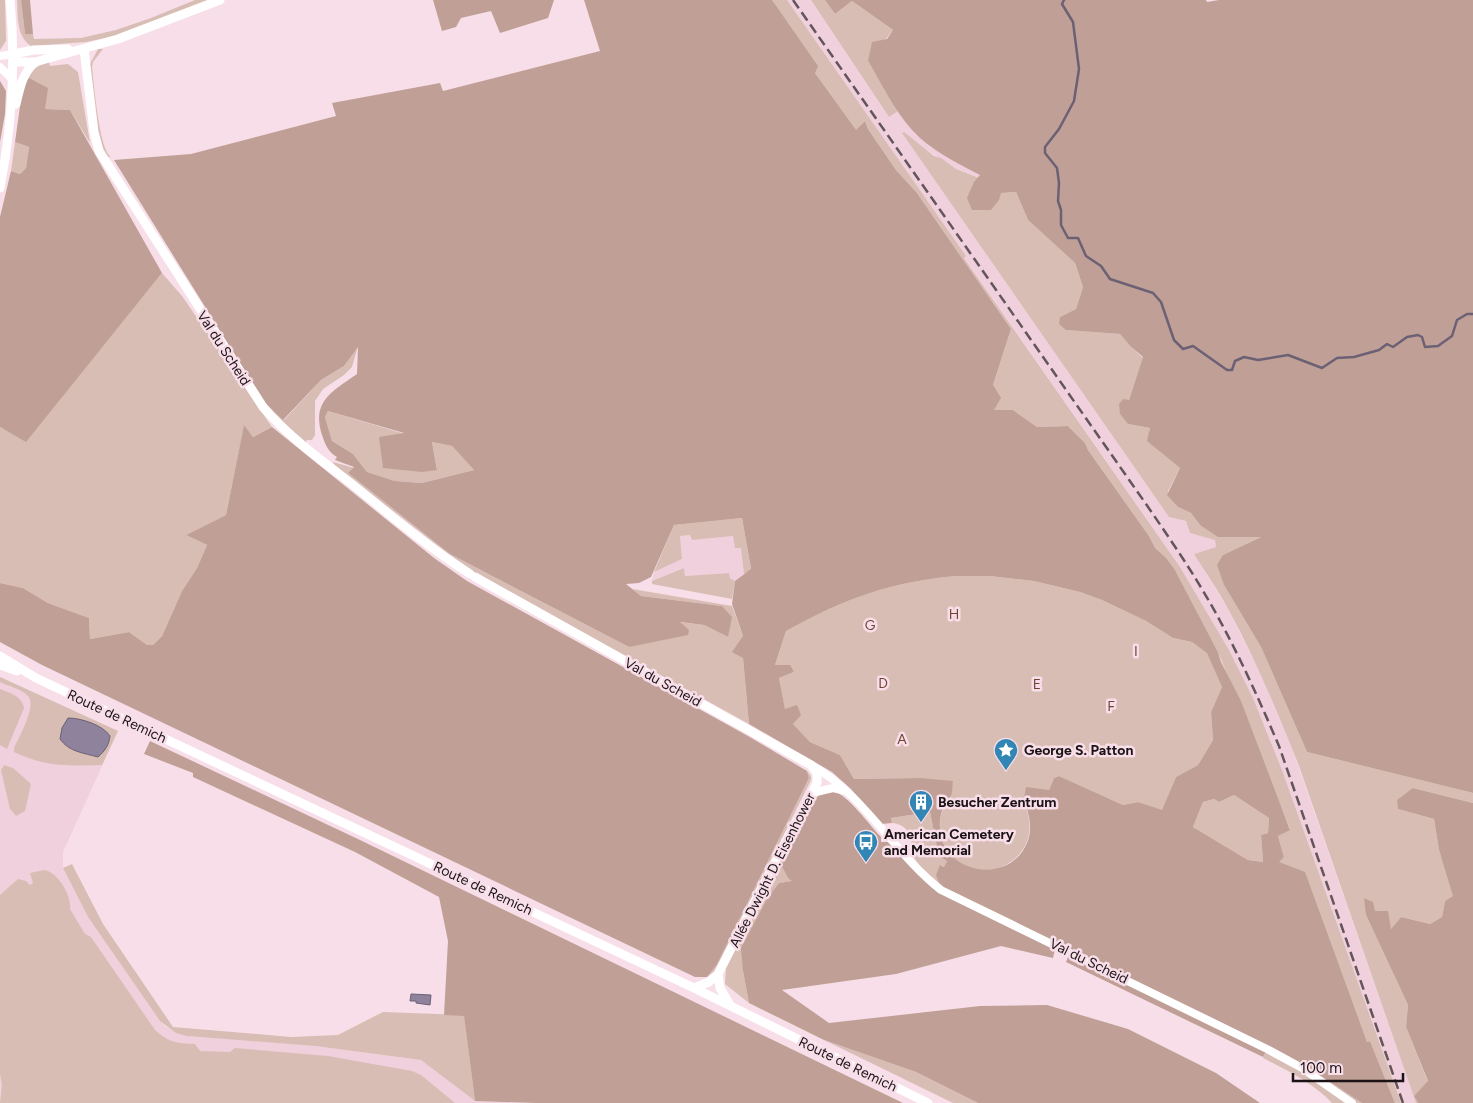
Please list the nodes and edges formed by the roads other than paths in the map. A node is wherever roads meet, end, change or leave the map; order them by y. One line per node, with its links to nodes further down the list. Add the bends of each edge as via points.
1 (10, 0): 3 (main road)
2 (220, 0): 4 (main road)
3 (13, 37): 5 (main road, via 26,48); 7 (main road)
4 (84, 49): 5 (main road); 8 (main road); 16 (main road, Val du Scheid, via 99,151 263,407 278,424 438,554 472,576)
5 (34, 50): 7 (main road)
6 (0, 56): 7 (street)
7 (13, 58): 8 (main road); 9 (street); 10 (main road)
8 (35, 62): 11 (main road, via 22,78)
9 (0, 65): 10 (street)
10 (13, 80): 11 (main road)
11 (10, 129): 12 (main road)
12 (0, 188)
13 (0, 656): 15 (main road, Route de Remich)
14 (0, 665): 15 (main road, Route de Remich)
15 (36, 678): 20 (main road, Route de Remich)
16 (811, 765): 17 (street, Val du Scheid); 18 (main road, Allée Dwight D. Eisenhower, via 817,773)
17 (848, 792): 18 (street, via 834,788); 23 (street, Val du Scheid, via 923,876 941,890 1267,1049 1302,1068)
18 (812, 793): 19 (main road, Allée Dwight D. Eisenhower)
19 (718, 974): 20 (main road); 21 (main road, via 720,988)
20 (694, 988): 21 (main road, Route de Remich)
21 (730, 1005): 22 (main road, Route de Remich)
22 (928, 1103)
23 (1352, 1103)

